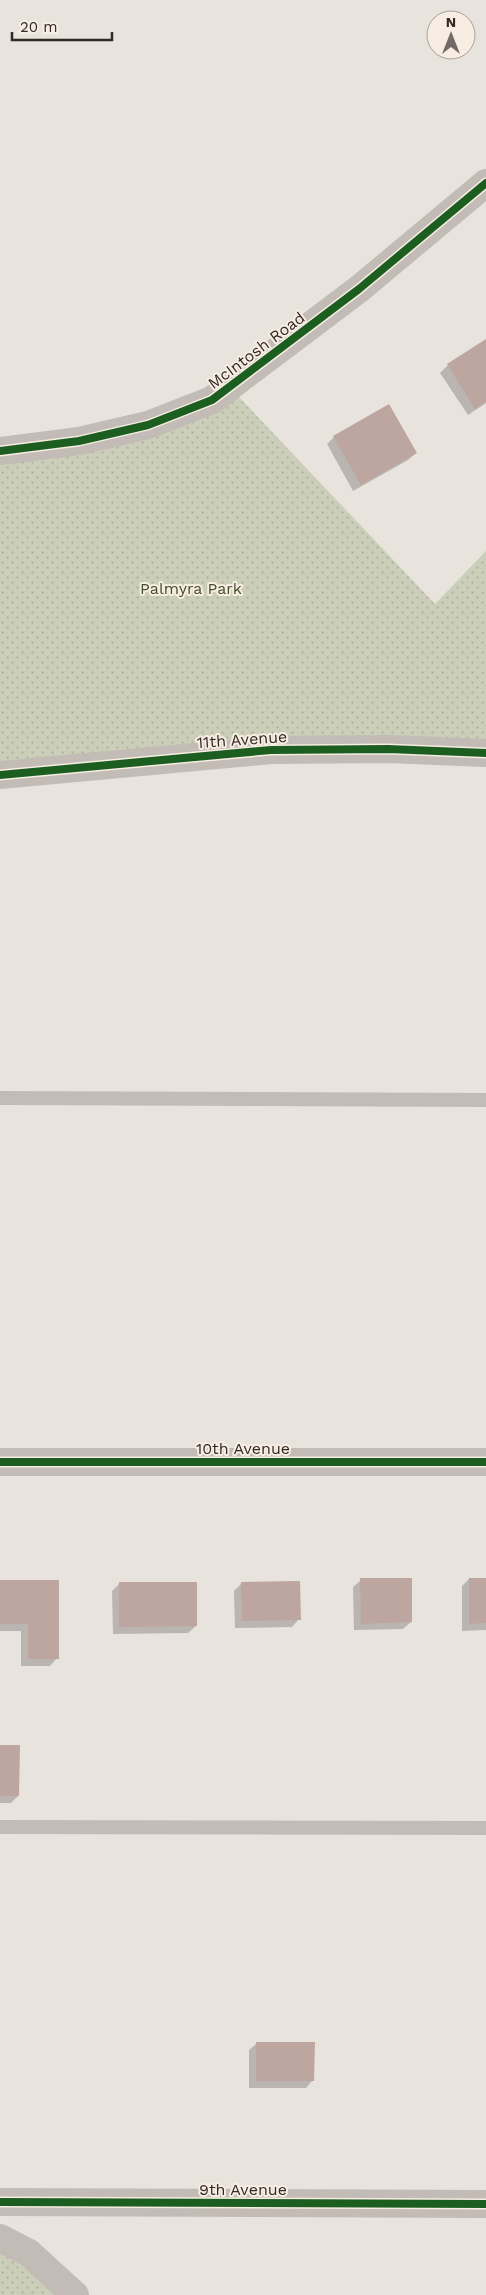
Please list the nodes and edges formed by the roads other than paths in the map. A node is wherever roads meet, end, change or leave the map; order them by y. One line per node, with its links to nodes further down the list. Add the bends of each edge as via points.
1 (486, 184): 2 (street, McIntosh Road, via 359,289 212,400 148,425 79,441)
2 (0, 451)
3 (486, 753): 4 (street, 11th Avenue, via 388,749 271,750)
4 (0, 774)
5 (0, 1098): 6 (lane)
6 (486, 1100)
7 (0, 1462): 8 (street, 10th Avenue)
8 (486, 1462)
9 (0, 1827): 10 (lane)
10 (486, 1828)
11 (0, 2202): 12 (street, 9th Avenue)
12 (486, 2204)
13 (0, 2238): 14 (street, via 29,2253)
14 (75, 2295)

